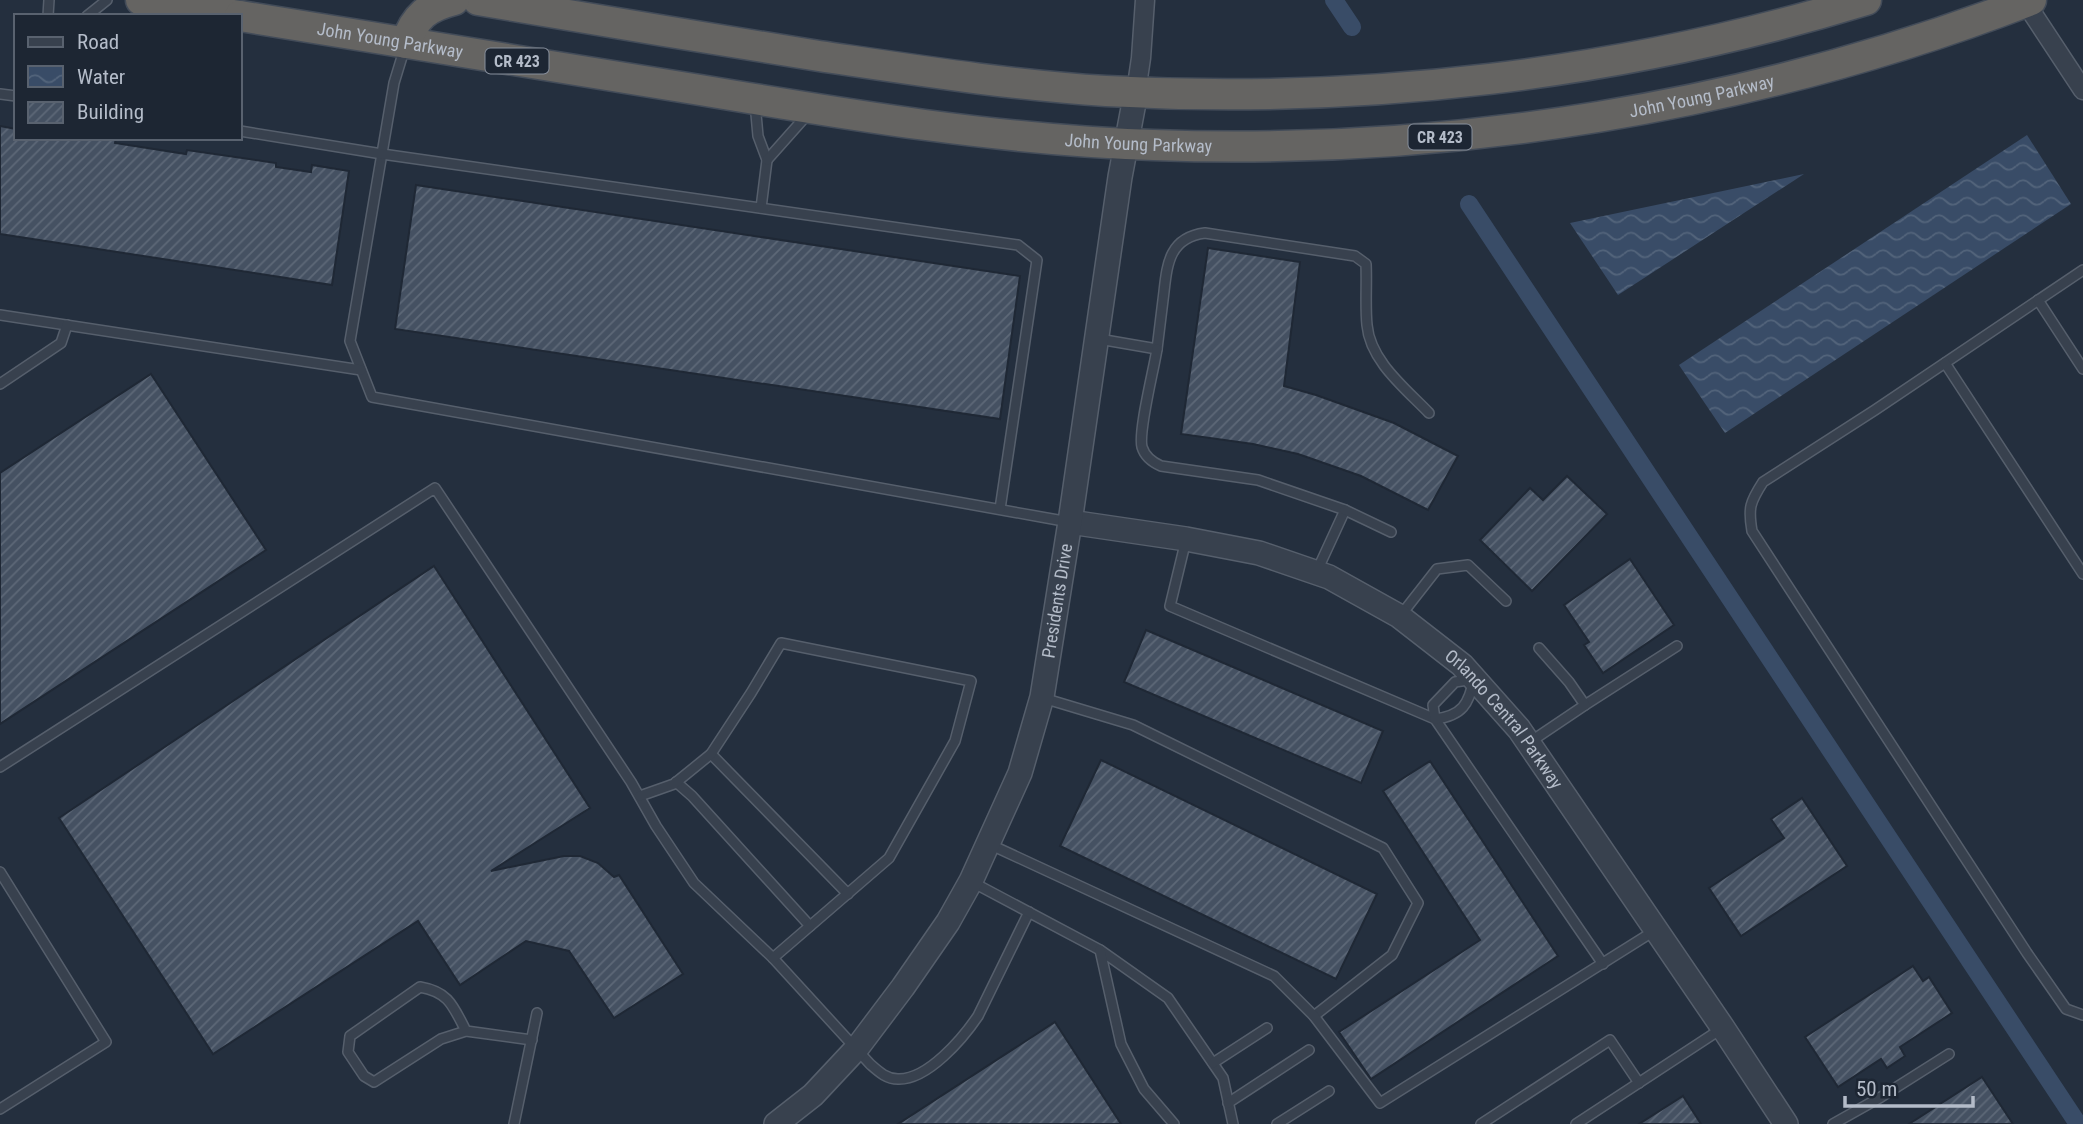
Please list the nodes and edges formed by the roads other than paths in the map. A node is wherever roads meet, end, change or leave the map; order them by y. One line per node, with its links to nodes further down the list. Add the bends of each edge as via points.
1 (107, 0): 9 (lane)
2 (141, 0): 10 (highway, John Young Parkway / CR 423)
3 (453, 0): 13 (highway, via 421,14)
4 (478, 0): 15 (highway, via 935,74)
5 (1145, 0): 15 (street, Presidents Drive)
6 (1866, 0): 15 (highway, via 1697,44 1479,80 1323,92)
7 (1967, 0): 12 (highway)
8 (2027, 1): 12 (highway, John Young Parkway / CR 423); 14 (street)
9 (90, 14)
10 (227, 14)
11 (242, 16): 13 (highway, John Young Parkway / CR 423)
12 (1919, 39): 19 (highway, John Young Parkway / CR 423, via 1736,89 1539,125 1296,146)
13 (406, 43): 16 (highway, John Young Parkway / CR 423); 20 (lane)
14 (2083, 90)
15 (1136, 92): 19 (street, Presidents Drive)
16 (755, 99): 17 (highway, John Young Parkway / CR 423); 21 (lane, via 758,136)
17 (813, 109): 19 (highway, John Young Parkway / CR 423, via 991,134); 21 (lane)
18 (242, 131): 20 (lane)
19 (1126, 144): 27 (street, Presidents Drive)
20 (382, 154): 22 (lane); 31 (lane, via 350,341)
21 (767, 160): 22 (lane)
22 (761, 208): 34 (lane, via 1018,246 1037,260)
23 (2083, 270): 24 (lane)
24 (2038, 300): 29 (lane); 30 (lane)
25 (0, 315): 26 (lane)
26 (67, 325): 31 (lane); 32 (lane, via 61,343)
27 (1097, 339): 28 (lane); 36 (street, Presidents Drive)
28 (1157, 349): 33 (lane, via 1169,259 1188,237 1205,233 1354,256 1366,264 1371,342 1388,370); 35 (lane, via 1141,438 1152,462 1258,480)
29 (1945, 363): 40 (lane); 66 (lane, via 1763,482 1752,498 1752,531 2027,953 2066,1009)
30 (2083, 369)
31 (361, 370): 34 (lane, via 372,397)
32 (0, 384)
33 (1429, 413)
34 (1000, 509): 36 (lane)
35 (1345, 510): 37 (lane); 39 (lane)
36 (1070, 522): 38 (street, Orlando Central Parkway); 46 (street, Presidents Drive)
37 (1391, 532)
38 (1186, 539): 39 (street, Orlando Central Parkway, via 1259,554); 48 (lane, via 1170,606)
39 (1316, 573): 42 (street, Orlando Central Parkway)
40 (2083, 574)
41 (1506, 601): 42 (lane, via 1468,565 1437,569)
42 (1399, 616): 45 (street, Orlando Central Parkway)
43 (1677, 646): 47 (lane)
44 (1539, 648): 47 (lane)
45 (1474, 679): 48 (lane, via 1470,701 1452,717); 48 (lane, via 1455,682 1433,705); 49 (street, Orlando Central Parkway)
46 (1042, 697): 54 (street, Presidents Drive, via 1020,773); 65 (lane, via 1133,725 1383,848 1418,903 1392,955)
47 (1585, 705): 49 (lane)
48 (1436, 719): 63 (lane)
49 (1528, 743): 60 (street, Orlando Central Parkway)
50 (711, 754): 52 (lane); 57 (lane); 57 (lane, via 781,643 971,681 955,741 889,859)
51 (0, 767): 53 (lane, via 435,488)
52 (676, 782): 53 (lane); 59 (lane)
53 (640, 796): 62 (lane, via 694,883)
54 (989, 844): 56 (street, Presidents Drive); 65 (lane, via 1274,976)
55 (0, 872): 78 (lane, via 106,1042)
56 (971, 881): 58 (lane); 71 (street, Presidents Drive, via 948,922)
57 (848, 894): 59 (lane)
58 (1029, 912): 61 (lane); 71 (lane, via 978,1016 945,1056 916,1076 899,1079 884,1076)
59 (810, 926): 62 (lane)
60 (1656, 930): 63 (lane); 68 (street, Orlando Central Parkway)
61 (1100, 950): 74 (lane, via 1168,999); 81 (lane, via 1121,1044 1144,1089)
62 (773, 958): 71 (lane)
63 (1602, 964): 65 (lane, via 1380,1103)
64 (537, 1013): 70 (lane)
65 (1314, 1016)
66 (2083, 1016)
67 (1268, 1028): 74 (lane)
68 (1723, 1028): 75 (lane); 86 (street, Orlando Central Parkway)
69 (466, 1031): 69 (lane, via 441,1039 374,1082 364,1076 348,1052 350,1036 420,987 435,989 450,1000); 70 (lane)
70 (532, 1040): 79 (lane)
71 (856, 1048): 80 (street, Presidents Drive, via 813,1095)
72 (1308, 1051): 77 (lane)
73 (1949, 1054): 87 (lane)
74 (1213, 1063): 77 (lane, via 1223,1078)
75 (1639, 1083): 84 (lane, via 1610,1040); 85 (lane)
76 (1329, 1091): 83 (lane)
77 (1228, 1102): 82 (lane)
78 (0, 1110)
79 (514, 1124)
80 (776, 1124)
81 (1174, 1124)
82 (1233, 1124)
83 (1277, 1124)
84 (1481, 1124)
85 (1576, 1124)
86 (1786, 1124)
87 (1833, 1124)

